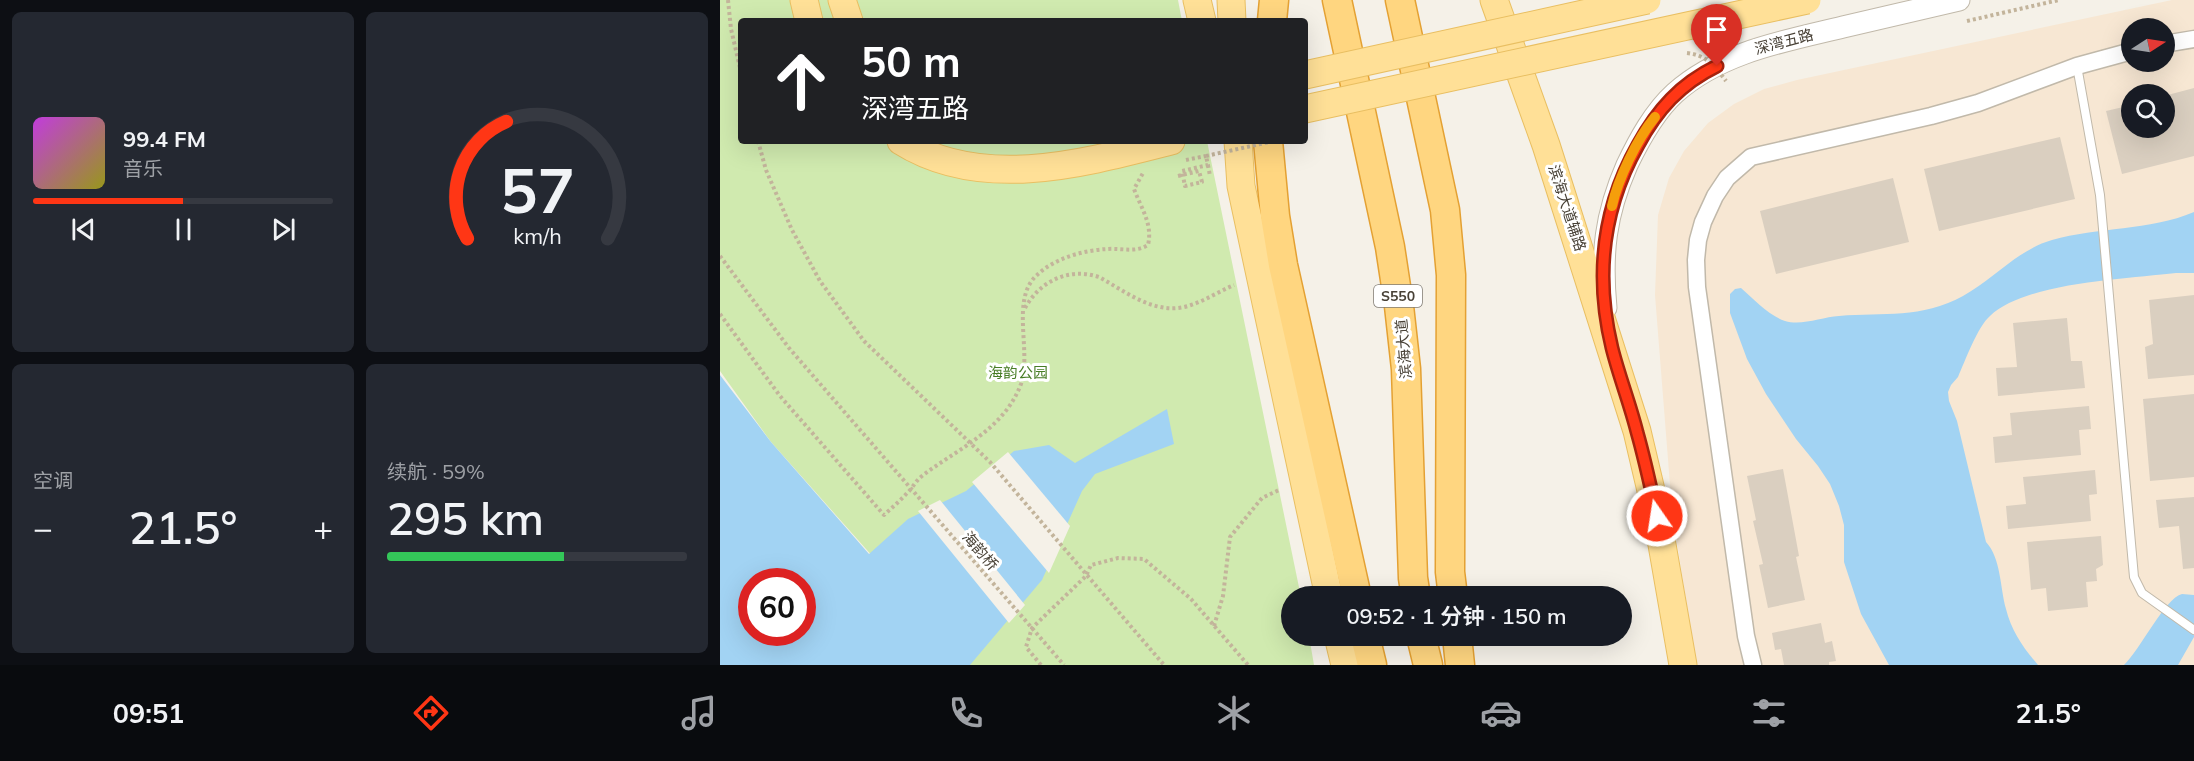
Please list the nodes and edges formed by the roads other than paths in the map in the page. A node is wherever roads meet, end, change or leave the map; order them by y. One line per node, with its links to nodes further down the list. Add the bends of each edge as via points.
1 (804, 0): 12 (main road)
2 (842, 0): 13 (main road)
3 (1197, 0): 14 (main road)
4 (1231, 0): 15 (main road)
5 (1274, 0): 16 (highway)
6 (1337, 0): 32 (highway, 滨海大道 / S550, via 1399,306 1406,369)
7 (1400, 0): 33 (highway, via 1445,210 1450,264)
8 (1494, 0): 29 (main road, 滨海大道辅路)
9 (1647, 0): 21 (main road, bridge)
10 (1807, 0): 22 (main road, bridge)
11 (1959, 0): 29 (street, 深湾五路, via 1747,51 1701,74 1674,94 1651,122 1615,193 1602,269)
12 (808, 18)
13 (848, 18)
14 (1201, 18)
15 (1232, 18)
16 (1272, 18)
17 (2194, 39): 18 (street)
18 (2175, 42)
19 (2121, 54): 20 (street)
20 (2077, 66): 34 (lane, via 2100,195 2134,576 2142,593); 44 (street, via 1931,116 1765,152 1752,157 1727,178 1715,196 1698,240 1697,287)
21 (1308, 74)
22 (1308, 108)
23 (907, 144): 27 (main road, via 939,159 981,169 1028,168)
24 (1231, 144): 28 (main road)
25 (1238, 144): 28 (main road)
26 (1268, 144): 31 (highway, via 1283,265)
27 (1174, 152)
28 (1240, 186): 30 (main road)
29 (1612, 347): 43 (main road, 滨海大道辅路, via 1657,516)
30 (1327, 586)
31 (1355, 586)
32 (1414, 586)
33 (1452, 586)
34 (2194, 630)
35 (1340, 646): 39 (main road)
36 (1367, 646): 40 (highway)
37 (1423, 646): 41 (highway)
38 (1458, 646): 42 (highway)
39 (1345, 665)
40 (1372, 665)
41 (1428, 665)
42 (1460, 665)
43 (1683, 665)
44 (1753, 665)

